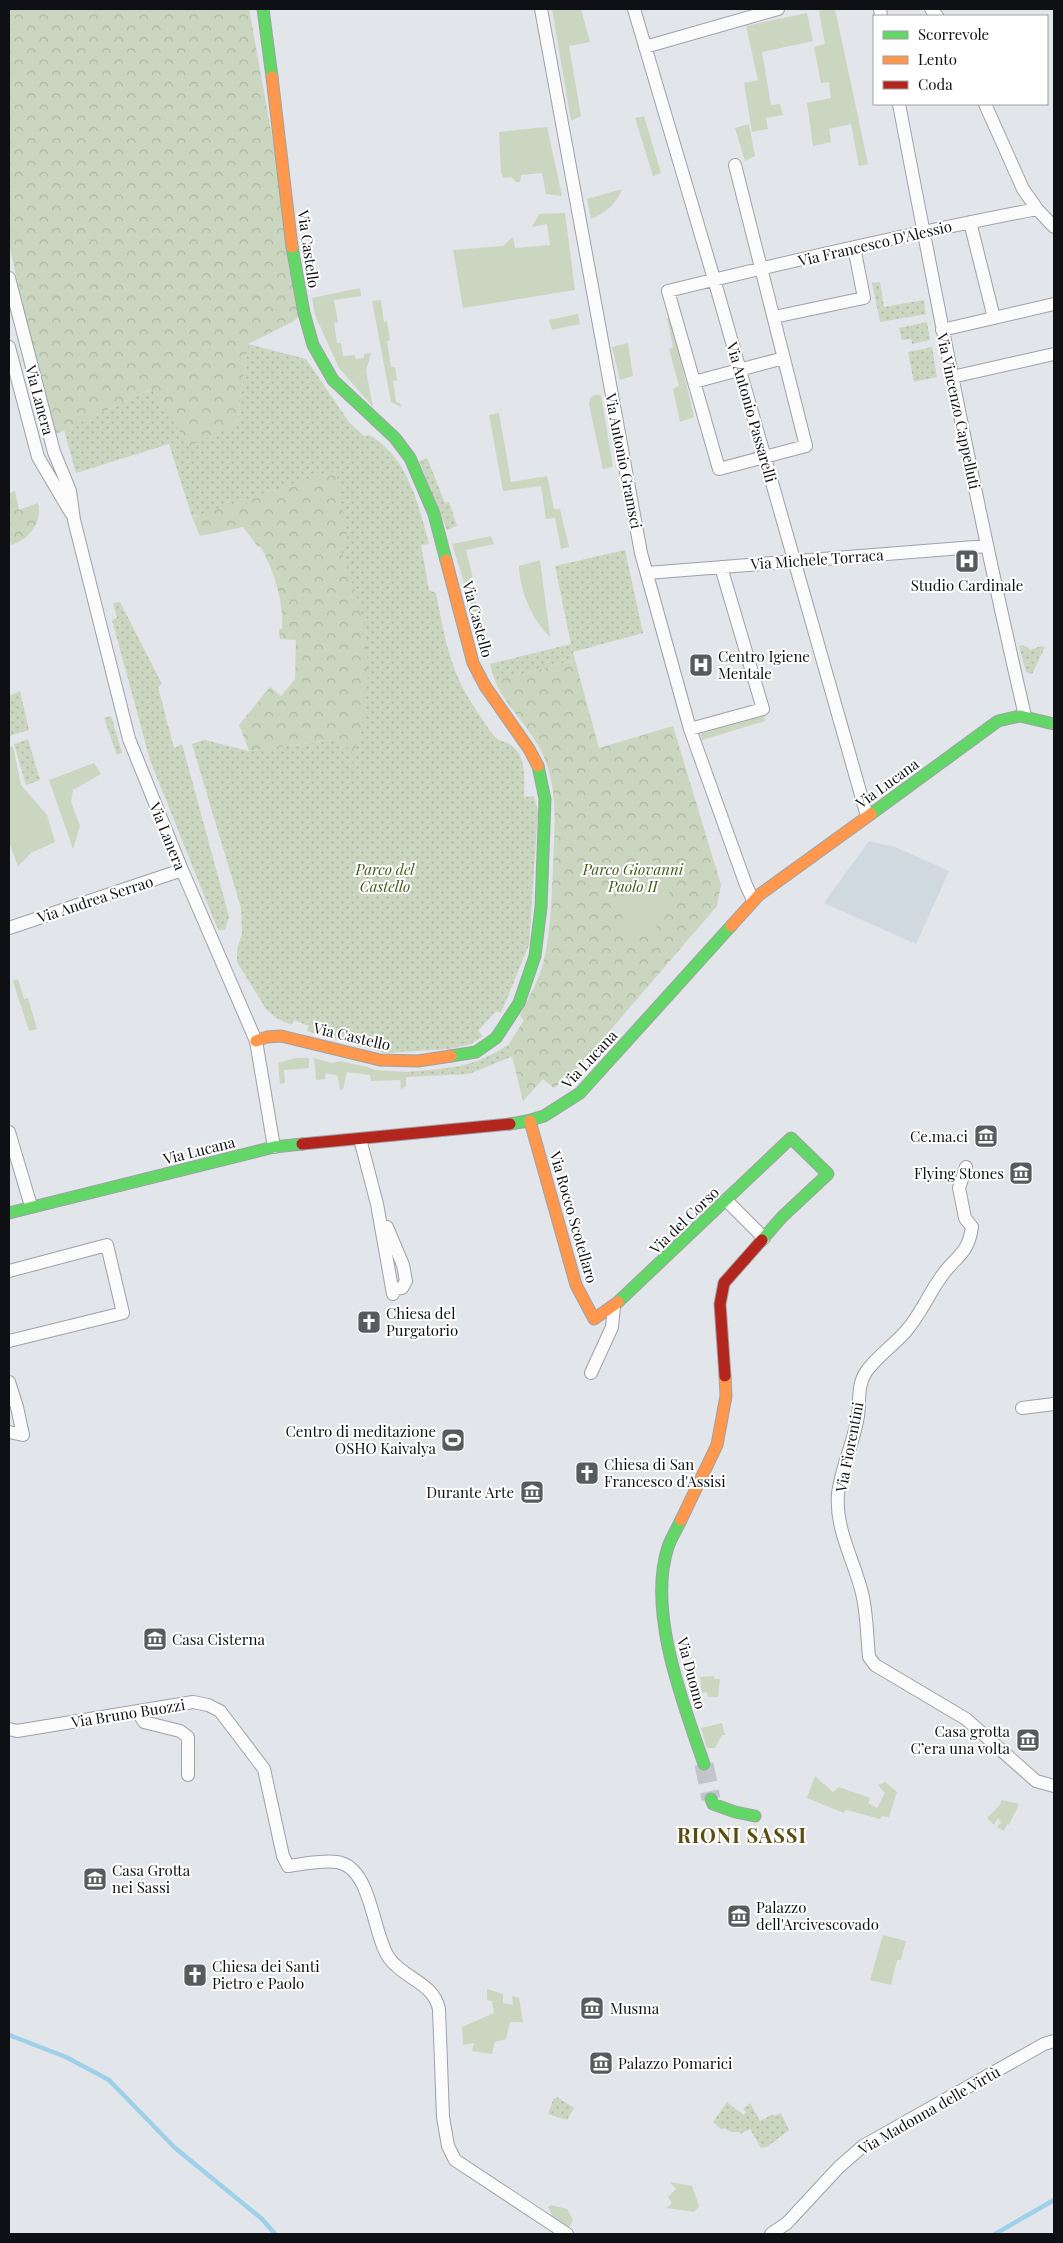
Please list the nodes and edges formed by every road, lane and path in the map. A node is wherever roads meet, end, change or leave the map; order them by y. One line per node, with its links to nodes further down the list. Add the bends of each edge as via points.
1 (263, 9): 40 (street, Via Castello, via 294,262 313,345 333,380 395,438 410,458 434,514 473,663 529,749 538,767 545,799 541,907 535,956 519,1003 496,1038 476,1052 397,1062 280,1036)
2 (541, 9): 32 (street, Via Antonio Gramsci, via 594,305)
3 (634, 9): 5 (street, Via Antonio Passarelli)
4 (778, 9): 5 (street)
5 (645, 47): 16 (street, Via Antonio Passarelli)
6 (899, 105): 12 (street, Via Vincenzo Cappelluti)
7 (985, 105): 9 (street, via 1019,182)
8 (735, 165): 14 (street)
9 (1037, 209): 10 (street, Via Francesco D'Alessio); 11 (street)
10 (970, 222): 12 (street, Via Francesco D'Alessio); 19 (street)
11 (1054, 227)
12 (923, 231): 13 (street, Via Francesco D'Alessio); 20 (street, Via Vincenzo Cappelluti)
13 (854, 247): 14 (street, Via Francesco D'Alessio); 18 (street, via 864,298)
14 (762, 269): 16 (street, Via Francesco D'Alessio); 18 (street)
15 (9, 278): 28 (street, Via Lanera, via 54,452 70,491)
16 (714, 280): 24 (street, Via Antonio Passarelli); 26 (street, Via Francesco D'Alessio, via 668,291)
17 (1054, 304): 19 (street)
18 (774, 317): 23 (street)
19 (994, 318): 20 (street)
20 (942, 330): 25 (street, Via Vincenzo Cappelluti)
21 (9, 347): 28 (street, Via Lanera, via 38,457)
22 (1054, 354): 25 (street)
23 (784, 358): 24 (street); 27 (street, via 806,446)
24 (740, 371): 26 (street); 27 (street, Via Antonio Passarelli)
25 (952, 377): 29 (street, Via Vincenzo Cappelluti)
26 (694, 382): 27 (street, via 719,469)
27 (764, 457): 30 (street, Via Antonio Passarelli)
28 (74, 520): 37 (street, Via Lanera, via 130,739)
29 (987, 546): 30 (street, Via Michele Torraca); 33 (street, Via Vincenzo Cappelluti)
30 (794, 561): 31 (street, Via Michele Torraca); 36 (street, Via Antonio Passarelli)
31 (721, 567): 32 (street, Via Michele Torraca); 35 (street, via 763,709)
32 (647, 573): 35 (street, Via Antonio Gramsci)
33 (1025, 716): 34 (street, Via Lucana); 36 (street, Via Lucana, via 998,721)
34 (1054, 724)
35 (690, 729): 38 (street, Via Antonio Gramsci)
36 (867, 816): 38 (street, Via Lucana)
37 (182, 870): 39 (street, Via Andrea Serrao); 40 (street, Via Lanera)
38 (754, 900): 41 (street, Via Lucana, via 580,1093 561,1107)
39 (9, 928)
40 (256, 1041): 45 (street, Via Lanera)
41 (530, 1122): 44 (street, Via Lucana); 54 (street, Via Rocco Scotellaro, via 576,1284)
42 (9, 1132): 48 (street)
43 (791, 1138): 47 (street, Via del Corso); 50 (street, Via Duomo, via 828,1174)
44 (360, 1139): 45 (street, Via Lucana); 52 (street, via 377,1204)
45 (274, 1147): 48 (street, Via Lucana)
46 (966, 1167): 65 (street, Via Fiorentini, via 959,1188 965,1218 972,1227 971,1237 964,1252 941,1276 925,1307 907,1331 863,1378 858,1416 838,1493 838,1512 862,1594 868,1657 875,1665 966,1719 1036,1781)
47 (726, 1200): 50 (street); 53 (street, Via del Corso)
48 (31, 1206): 49 (street, Via Lucana)
49 (9, 1213)
50 (764, 1238): 63 (street, Via Duomo, via 724,1283 720,1304 726,1396 717,1445 668,1548 661,1595 678,1689)
51 (9, 1270): 55 (street, via 107,1245 123,1313)
52 (393, 1292)
53 (614, 1306): 54 (street, Via del Corso); 56 (street, via 612,1327)
54 (594, 1319)
55 (9, 1341)
56 (591, 1373)
57 (9, 1382): 60 (street, via 23,1435)
58 (1054, 1404): 59 (street)
59 (1022, 1408)
60 (9, 1432)
61 (138, 1712): 62 (street, Via Bruno Buozzi, via 17,1731); 64 (street, via 144,1722 180,1731 188,1737); 69 (street, Via Bruno Buozzi, via 193,1702 220,1711 264,1769 288,1866 340,1862 357,1873 390,1960 426,1987 438,2002 444,2117 448,2146 455,2160)
62 (9, 1729)
63 (704, 1764)
64 (188, 1775)
65 (1054, 1786)
66 (712, 1799): 67 (street, via 713,1804)
67 (754, 1816)
68 (1054, 2041): 70 (street, Via Madonna delle Virtù, via 863,2146 787,2223)
69 (568, 2234)
70 (771, 2234)

